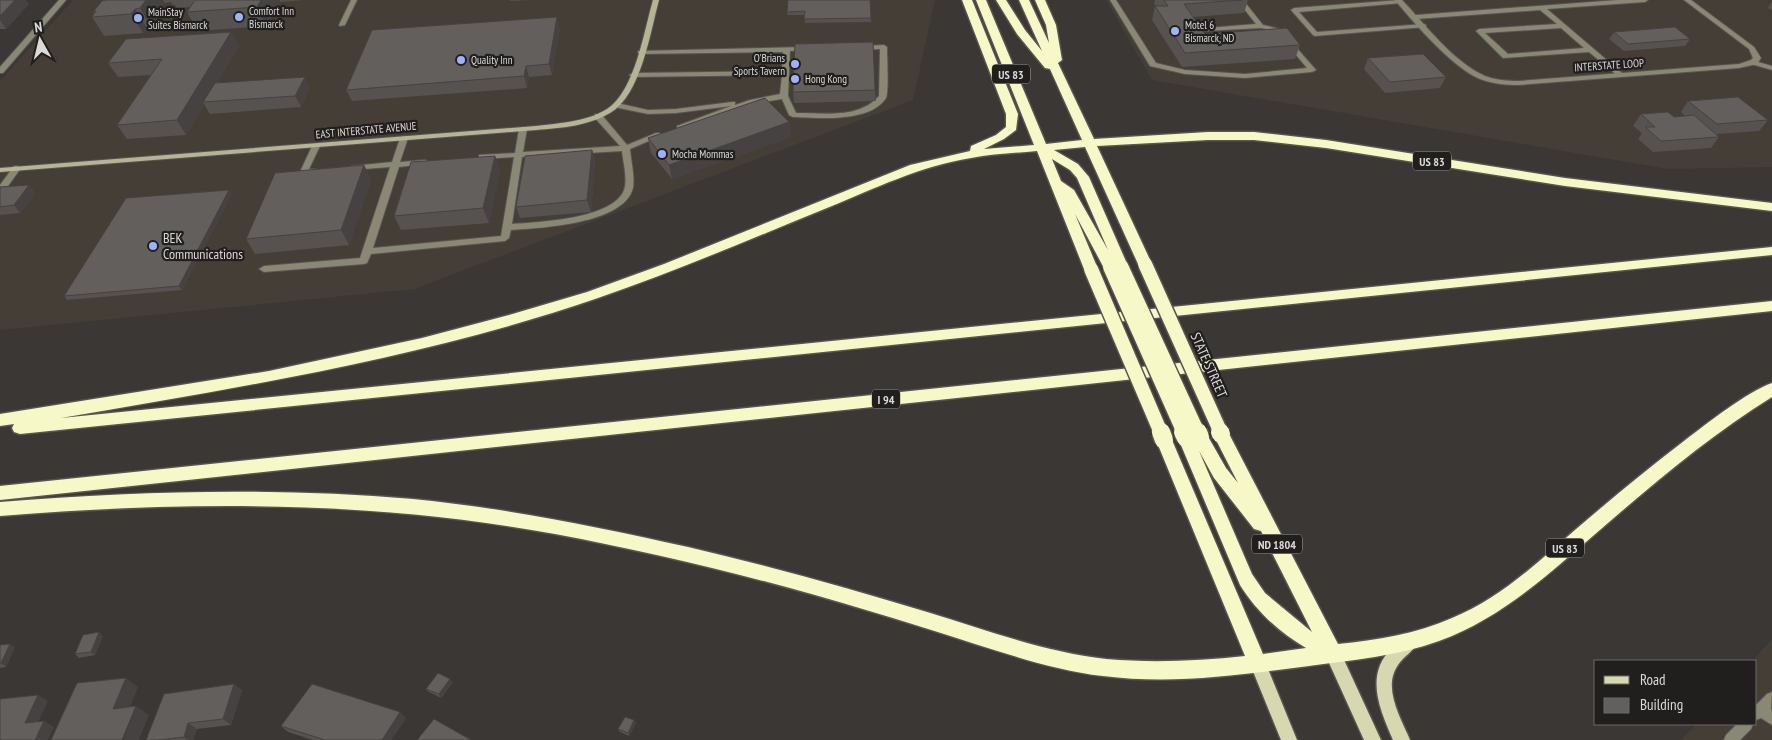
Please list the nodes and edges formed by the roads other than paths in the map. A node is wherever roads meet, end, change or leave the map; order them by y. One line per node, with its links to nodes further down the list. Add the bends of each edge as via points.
1 (63, 0): 28 (street)
2 (354, 0): 16 (street)
3 (656, 0): 25 (street, EAST INTERSTATE AVENUE)
4 (967, 0): 45 (highway, via 1012,114 1012,128 1000,137)
5 (980, 0): 41 (highway, US 83)
6 (1001, 0): 32 (highway, via 1021,32)
7 (1024, 0): 32 (highway, STATE STREET)
8 (1040, 0): 32 (highway, via 1051,25)
9 (1113, 0): 17 (street, via 1153,64 1185,72 1245,76 1312,70 1278,30)
10 (1240, 0): 17 (street)
11 (1645, 0): 14 (street)
12 (1686, 0): 26 (street, via 1752,48 1756,58)
13 (1399, 1): 15 (street, INTERSTATE LOOP); 18 (street, via 1294,10 1315,34)
14 (1543, 9): 15 (street); 19 (street)
15 (1416, 18): 18 (street, INTERSTATE LOOP)
16 (342, 25)
17 (1261, 26): 20 (street)
18 (1424, 26): 31 (street, INTERSTATE LOOP, via 1466,68 1489,80 1519,83)
19 (1563, 26): 24 (street); 24 (street, via 1479,31 1506,56)
20 (1207, 30)
21 (855, 48): 33 (street, via 884,47 883,96 879,103 858,114 793,115)
22 (787, 49): 23 (street); 25 (street); 29 (street)
23 (816, 49)
24 (1590, 50): 31 (street)
25 (640, 52): 30 (street, EAST INTERSTATE AVENUE)
26 (1754, 62): 27 (street); 31 (street, INTERSTATE LOOP, via 1739,66)
27 (1772, 68)
28 (0, 71)
29 (785, 73): 30 (street); 33 (street)
30 (633, 75): 35 (street, EAST INTERSTATE AVENUE, via 629,88)
31 (1620, 75)
32 (1059, 76): 39 (highway, STATE STREET)
33 (784, 96): 34 (street)
34 (750, 102): 35 (street, via 648,112); 42 (street)
35 (616, 106): 36 (street, EAST INTERSTATE AVENUE)
36 (598, 116): 37 (street, EAST INTERSTATE AVENUE); 42 (street)
37 (523, 129): 38 (street, EAST INTERSTATE AVENUE); 43 (street)
38 (404, 138): 40 (street, EAST INTERSTATE AVENUE); 47 (street)
39 (1090, 143): 41 (highway); 54 (highway, US 83, via 1234,135 1276,138 1565,182); 67 (highway, STATE STREET / ND 1804, bridge, via 1221,434)
40 (316, 146): 48 (street, EAST INTERSTATE AVENUE); 51 (street, via 304,172)
41 (1040, 147): 45 (highway); 52 (highway, US 83); 58 (highway, via 1074,167 1083,177)
42 (626, 148): 43 (street); 55 (street, via 629,190 618,205 560,223)
43 (519, 155): 44 (street); 55 (street)
44 (472, 158)
45 (952, 158): 62 (highway, via 914,168 632,281 510,320 269,377)
46 (434, 161): 47 (street)
47 (396, 164): 49 (street); 56 (street)
48 (17, 168): 50 (street, EAST INTERSTATE AVENUE); 53 (street)
49 (341, 169)
50 (0, 170)
51 (322, 170)
52 (1055, 182): 58 (highway, via 1070,193); 70 (highway, US 83, bridge)
53 (0, 191)
54 (1772, 207)
55 (507, 227): 56 (street, via 505,238)
56 (367, 251): 59 (street, via 364,261)
57 (1772, 251): 63 (highway)
58 (1116, 267): 64 (highway, bridge)
59 (264, 269)
60 (1772, 306): 65 (highway, I 94)
61 (1772, 389): 68 (highway, US 83, via 1671,459 1515,591 1465,622)
62 (0, 420)
63 (0, 430)
64 (1193, 437): 67 (highway); 69 (highway, via 1246,579 1259,599 1299,634)
65 (0, 493)
66 (0, 509): 70 (highway, via 231,496 337,500 444,510 558,528 758,572 1075,663 1171,671)
67 (1282, 553): 69 (highway, STATE STREET / ND 1804)
68 (1411, 641): 69 (highway, US 83); 77 (main road, via 1386,670 1383,688 1389,712)
69 (1333, 654): 70 (highway, US 83); 76 (main road, STATE STREET / ND 1804)
70 (1258, 664): 75 (main road)
71 (1772, 698): 72 (street)
72 (1758, 712): 73 (street)
73 (1772, 718)
74 (1745, 725): 78 (street)
75 (1289, 740)
76 (1373, 740)
77 (1402, 740)
78 (1731, 740)

